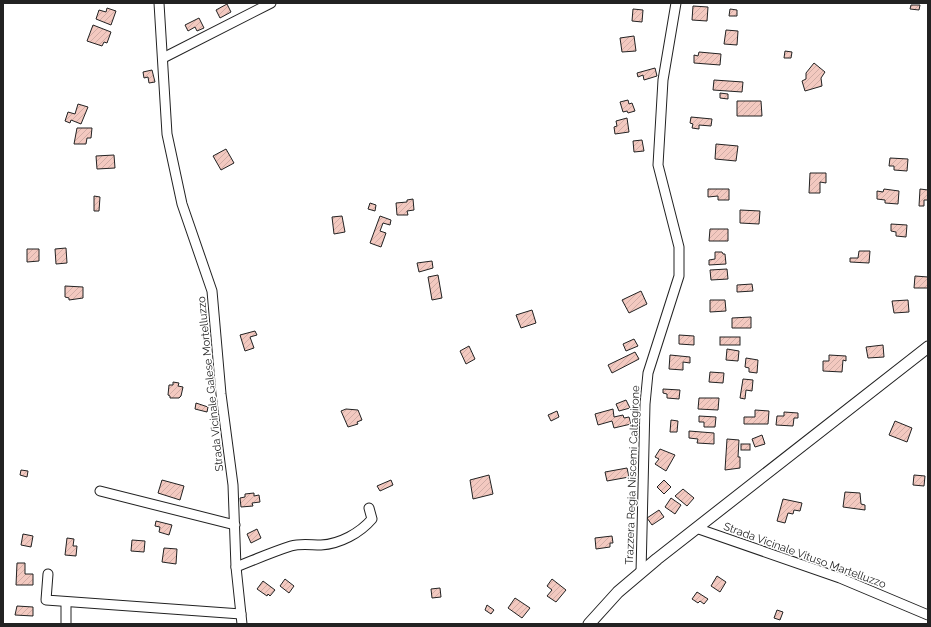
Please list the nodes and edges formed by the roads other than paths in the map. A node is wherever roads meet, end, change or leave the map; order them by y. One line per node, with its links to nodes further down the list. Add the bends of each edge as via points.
1 (159, 3): 4 (street, Strada Vicinale Galese Mortelluzzo)
2 (271, 3): 4 (street)
3 (676, 3): 11 (street, Trazzera Regia Niscemi Caltagirone, via 662,80 658,165 679,247 679,276 648,373)
4 (163, 58): 8 (street, Strada Vicinale Galese Mortelluzzo, via 167,134 173,165 182,204 212,291)
5 (928, 347): 9 (main road)
6 (100, 491): 8 (street)
7 (368, 508): 10 (street, via 372,519 351,536 322,545 292,546)
8 (235, 525): 10 (street, Strada Vicinale Galese Mortelluzzo)
9 (696, 528): 11 (main road); 15 (street, Strada Vicinale Vituso Martelluzzo, via 840,578)
10 (236, 567): 14 (street, Strada Vicinale Galese Mortelluzzo)
11 (641, 573): 18 (main road, via 618,592)
12 (48, 574): 13 (street, via 46,600)
13 (66, 602): 14 (street); 16 (street)
14 (241, 614): 17 (street, Strada Vicinale Galese Mortelluzzo)
15 (928, 615)
16 (66, 624)
17 (242, 624)
18 (589, 624)

